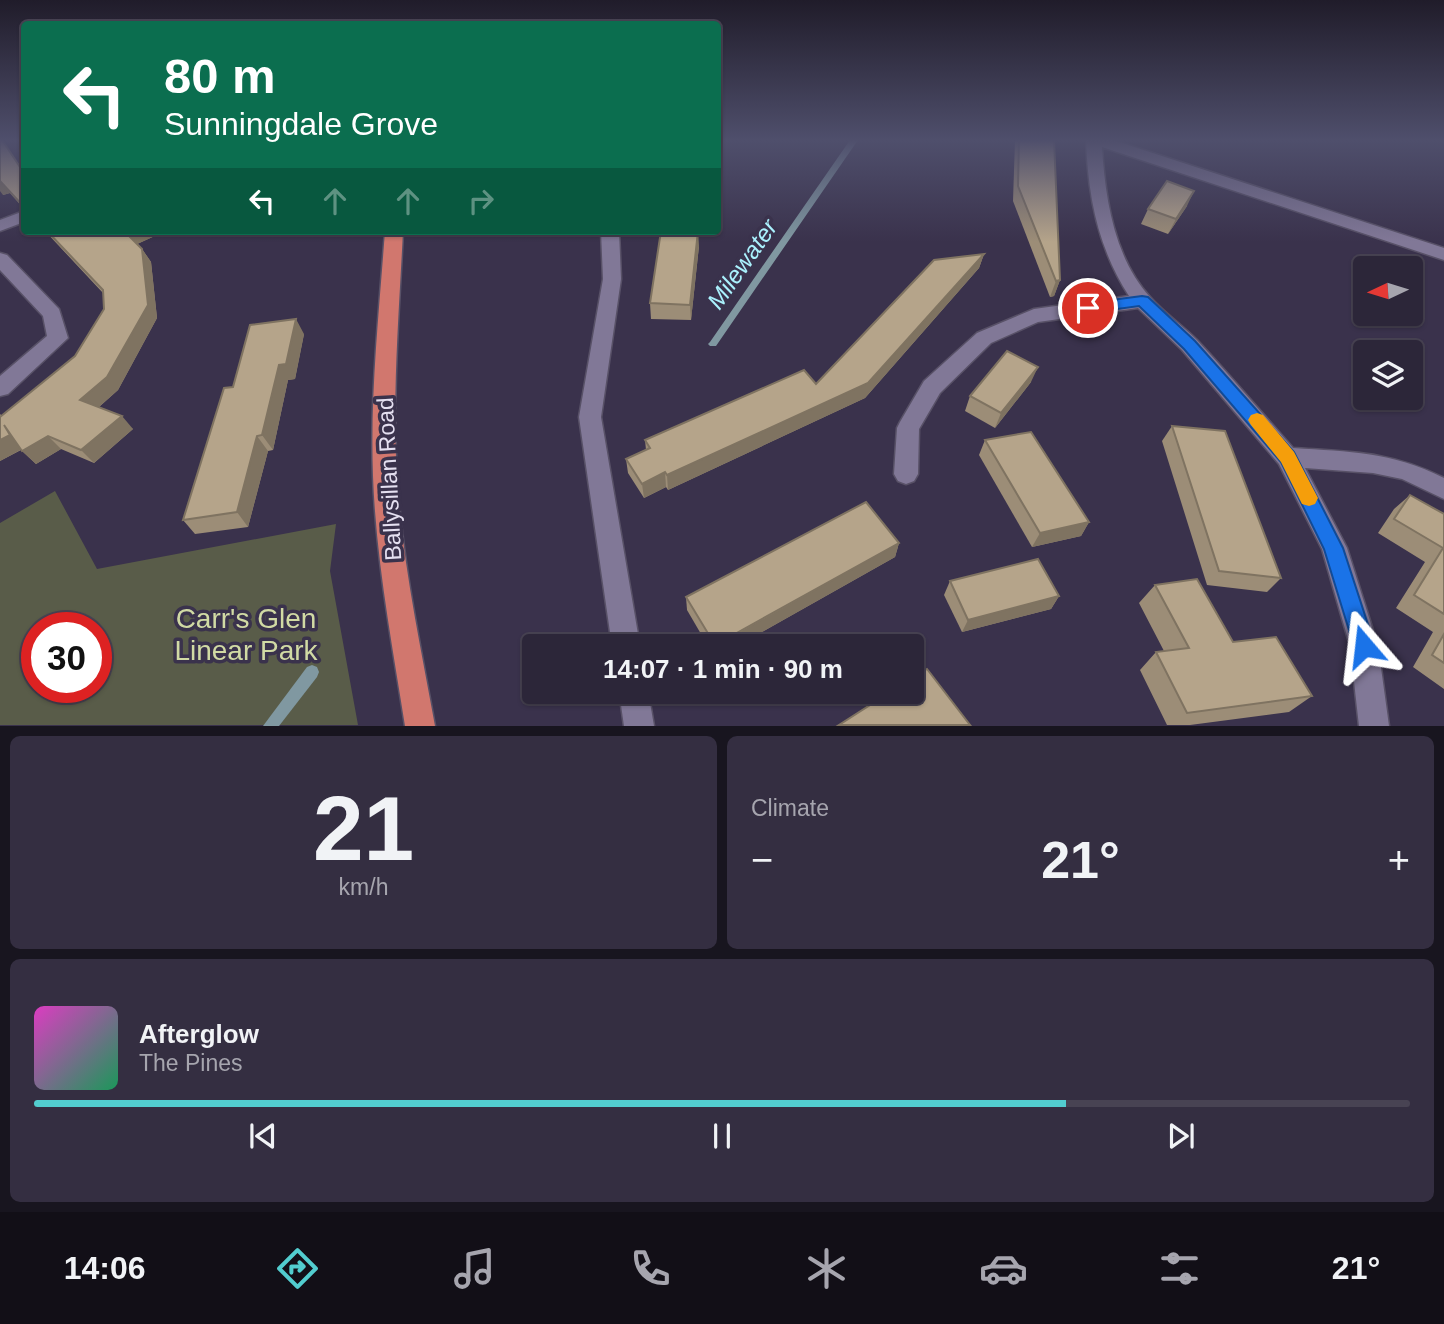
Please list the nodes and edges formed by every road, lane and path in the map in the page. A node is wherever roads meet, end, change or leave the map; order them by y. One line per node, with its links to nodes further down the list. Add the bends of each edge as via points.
1 (1096, 174): 9 (street, via 1110,242)
2 (1199, 174): 7 (street)
3 (21, 217): 4 (street)
4 (0, 226)
5 (394, 235): 16 (highway, Ballysillan Road, via 384,388 385,474 391,553)
6 (610, 235): 14 (street, via 612,279 590,417)
7 (1444, 254)
8 (0, 259): 10 (street, via 52,314 58,338)
9 (1142, 301): 11 (street, via 1198,354); 12 (street, via 1034,316 984,338 932,387 908,428)
10 (0, 388)
11 (1287, 457): 13 (street, via 1373,463 1407,470); 18 (street, via 1334,548 1364,646)
12 (906, 474)
13 (1444, 489)
14 (624, 634)
15 (636, 704): 17 (street)
16 (420, 726)
17 (639, 726)
18 (1374, 726)

